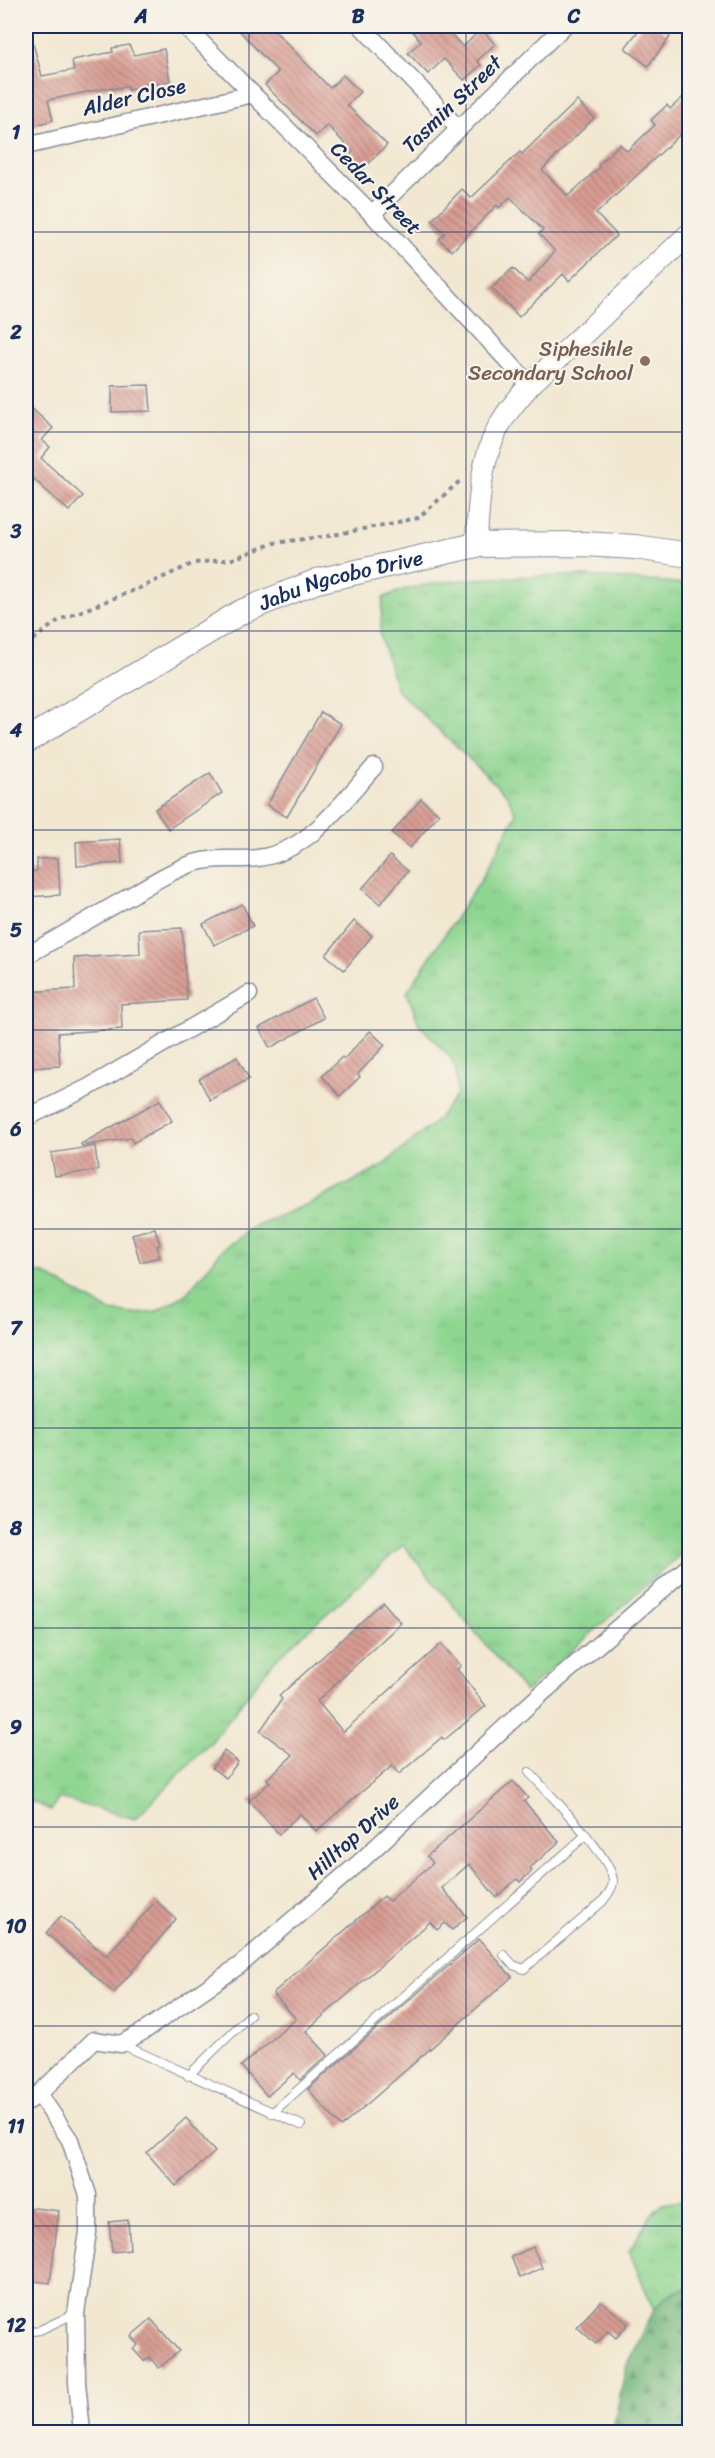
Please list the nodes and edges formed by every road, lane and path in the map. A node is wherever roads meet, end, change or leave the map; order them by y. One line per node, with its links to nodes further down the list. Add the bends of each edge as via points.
1 (185, 26): 4 (street, Cedar Street)
2 (361, 26): 5 (street)
3 (564, 26): 5 (street, Tasmin Street)
4 (253, 94): 6 (street, Alder Close); 7 (street, Cedar Street)
5 (458, 128): 7 (street, Tasmin Street)
6 (26, 146)
7 (372, 214): 9 (street, Cedar Street)
8 (690, 233): 9 (street)
9 (530, 385): 10 (street, via 497,430)
10 (483, 474): 11 (street); 13 (path, via 462,479 418,518 274,543 233,559 194,563 60,620)
11 (476, 545): 12 (main road, Jabu Ngcobo Drive, via 584,544); 14 (main road, Jabu Ngcobo Drive, via 317,581 241,612)
12 (690, 555)
13 (26, 645)
14 (26, 741)
15 (374, 767): 16 (street, via 297,846 279,855 256,859 196,863 162,878)
16 (26, 957)
17 (249, 994): 18 (street)
18 (26, 1118)
19 (690, 1565): 24 (street, Hilltop Drive, via 532,1702 361,1862 240,1965)
20 (529, 1772): 21 (lane)
21 (586, 1835): 22 (lane, via 609,1869 613,1882 608,1894 524,1969 513,1965); 27 (lane)
22 (504, 1955)
23 (250, 2015): 25 (lane)
24 (121, 2044): 25 (lane); 26 (street, via 94,2040)
25 (188, 2076): 27 (lane)
26 (32, 2099): 29 (street, via 70,2140 88,2195 88,2232)
27 (272, 2113): 28 (lane)
28 (301, 2125)
29 (76, 2313): 30 (lane, via 40,2330); 31 (street)
30 (26, 2332)
31 (82, 2433)

